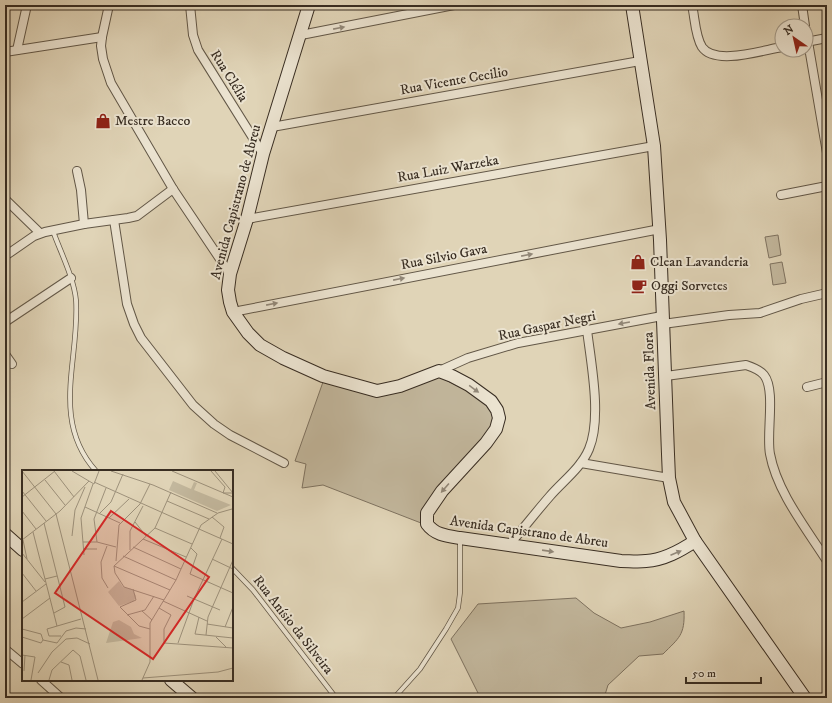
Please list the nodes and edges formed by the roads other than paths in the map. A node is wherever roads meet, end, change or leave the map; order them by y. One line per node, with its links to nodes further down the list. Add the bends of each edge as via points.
1 (27, 5): 15 (street)
2 (109, 5): 11 (street)
3 (190, 5): 22 (street, Rua Clélia, via 193,36 198,50)
4 (454, 5): 10 (street, one-way to 4)
5 (632, 5): 18 (street, Avenida Flora)
6 (692, 5): 14 (street, via 699,41 711,55 722,57)
7 (802, 5): 9 (street)
8 (305, 6): 10 (street, Avenida Capistrano de Abreu)
9 (804, 18)
10 (301, 35): 19 (street, Avenida Capistrano de Abreu)
11 (102, 37): 15 (street); 25 (street, via 103,59 112,83)
12 (827, 38): 13 (street)
13 (814, 41)
14 (774, 48)
15 (17, 50): 16 (street)
16 (5, 52)
17 (810, 58): 21 (street)
18 (640, 61): 19 (street, Rua Vicente Cecilio); 20 (street, Avenida Flora)
19 (272, 127): 22 (street, Avenida Capistrano de Abreu)
20 (654, 146): 28 (street, Rua Luiz Warzeka); 31 (street, Avenida Flora)
21 (827, 153)
22 (263, 154): 28 (street, Avenida Capistrano de Abreu)
23 (77, 171): 30 (street)
24 (827, 186): 26 (street)
25 (173, 189): 29 (street, via 137,216); 35 (street)
26 (781, 195)
27 (5, 199): 33 (street)
28 (247, 219): 35 (street, Avenida Capistrano de Abreu)
29 (114, 220): 30 (street); 48 (street, via 127,304 141,338 193,405 214,424)
30 (84, 224): 32 (street)
31 (660, 229): 38 (street, Rua Silvio Gava, one-way to 31); 39 (street, Avenida Flora)
32 (52, 230): 33 (street); 36 (lane)
33 (40, 234): 34 (street)
34 (5, 256)
35 (230, 274): 38 (street, Avenida Capistrano de Abreu, via 228,296)
36 (71, 278): 40 (street); 50 (lane, via 76,309 70,384 71,419 84,456)
37 (827, 293): 39 (street, Rua Gaspar Negri, via 760,313)
38 (233, 312): 44 (street, Avenida Capistrano de Abreu, via 254,340 267,350 323,376 346,383 377,391 400,386)
39 (663, 320): 41 (street, Rua Gaspar Negri, one-way to 41); 45 (street, Avenida Flora)
40 (5, 322)
41 (587, 330): 44 (street, Rua Gaspar Negri, via 510,345 468,358); 49 (street, via 595,416 594,433)
42 (5, 354): 43 (street)
43 (12, 364)
44 (440, 371): 53 (street, Avenida Capistrano de Abreu, one-way to 53, via 469,385 491,401 497,410 498,418 496,430 442,491 427,513 427,524 431,530)
45 (666, 376): 51 (street, Avenida Flora); 57 (street, via 746,365 764,374 768,381 770,397 769,452 776,478)
46 (827, 382): 47 (street)
47 (807, 387)
48 (284, 463)
49 (581, 463): 51 (street); 55 (street)
50 (95, 470)
51 (669, 478): 54 (street, Avenida Flora, via 674,502)
52 (5, 534): 56 (street)
53 (460, 538): 55 (street, Avenida Capistrano de Abreu); 66 (lane, via 458,608 420,669)
54 (695, 541): 55 (street, Avenida Capistrano de Abreu, one-way to 54, via 621,561 647,561 682,550); 67 (street, Avenida Flora)
55 (509, 546)
56 (22, 549)
57 (827, 561)
58 (233, 569): 65 (lane, Rua Anísio da Silveira, via 253,590)
59 (5, 649): 60 (street)
60 (22, 663)
61 (42, 681): 63 (street)
62 (172, 681): 64 (street)
63 (61, 698)
64 (192, 698)
65 (336, 698)
66 (394, 698)
67 (805, 698)

